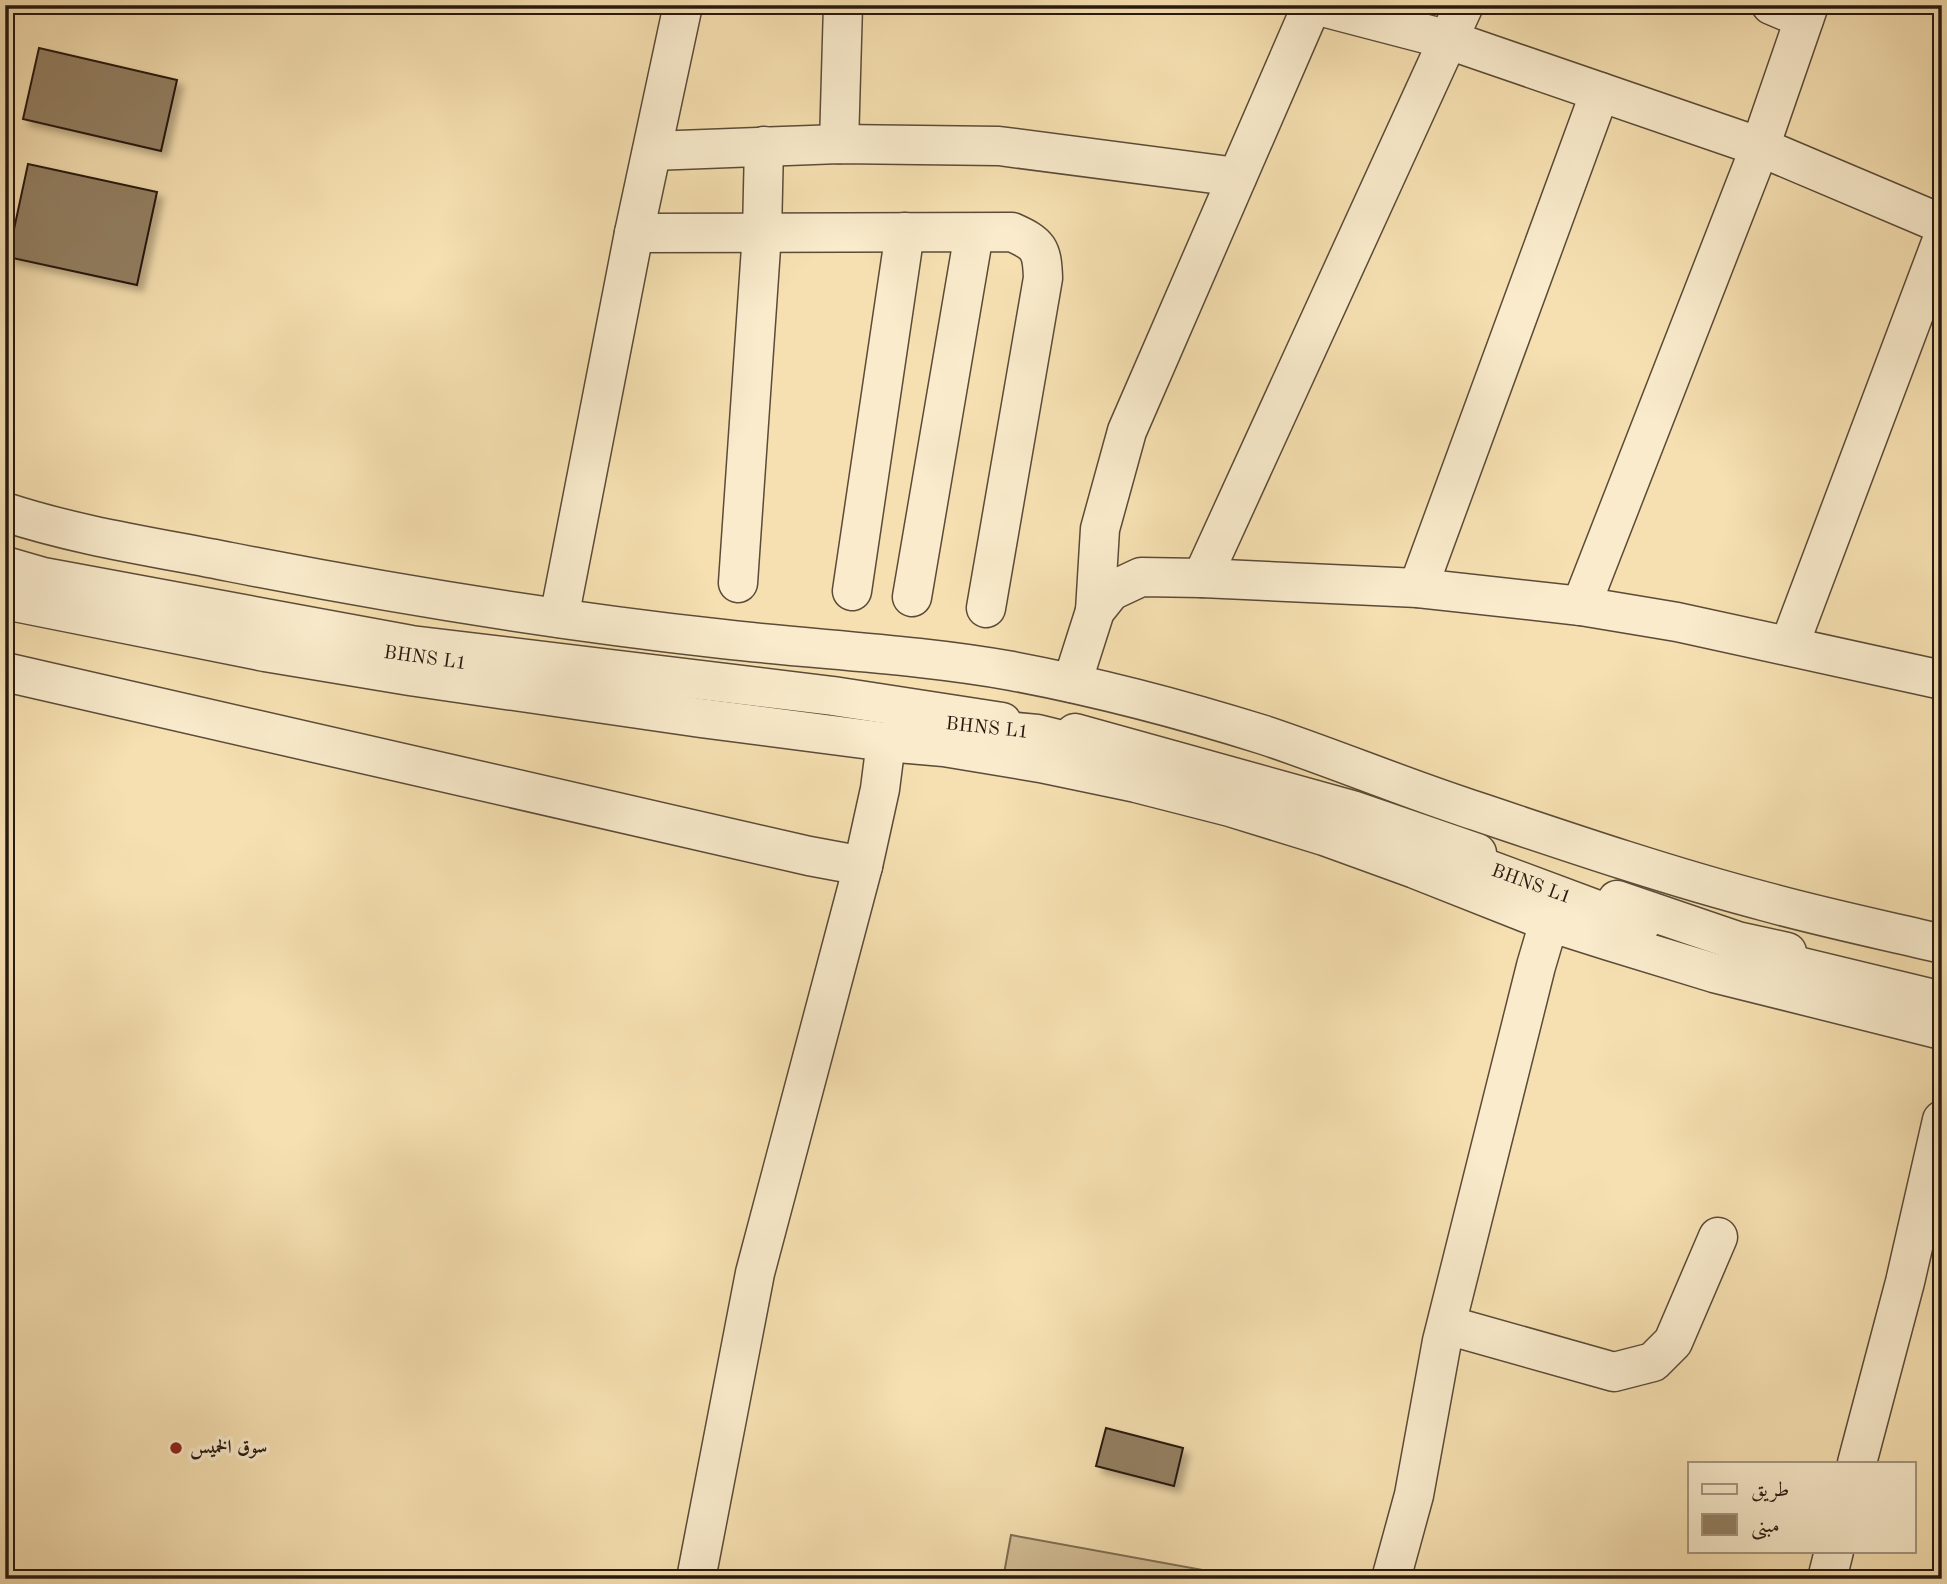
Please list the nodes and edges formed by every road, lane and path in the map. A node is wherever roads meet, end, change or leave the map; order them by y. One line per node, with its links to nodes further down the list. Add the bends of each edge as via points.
1 (683, 5): 11 (street)
2 (844, 5): 8 (street)
3 (1313, 5): 6 (street); 12 (street)
4 (1464, 5): 6 (street)
5 (1795, 10): 10 (street)
6 (1449, 40): 7 (street); 22 (street)
7 (1600, 92): 10 (street); 24 (street)
8 (839, 144): 9 (street); 12 (street, via 999,146)
9 (764, 146): 11 (street); 16 (street)
10 (1760, 147): 13 (street); 28 (street)
11 (652, 151): 15 (street)
12 (1237, 177): 30 (street, via 1127,431 1100,529)
13 (1942, 224)
14 (905, 232): 16 (street); 17 (street); 25 (street)
15 (634, 233): 16 (street); 31 (street)
16 (762, 233): 23 (street)
17 (974, 233): 26 (street); 29 (street, via 1012,232 1031,240 1042,255 1043,278)
18 (1942, 240): 32 (street)
19 (5, 512): 31 (street, via 46,525 335,583)
20 (5, 566): 40 (street, BHNS L1, via 43,577 411,645 832,696 1082,734 1352,810 1737,941)
21 (5, 578): 41 (street, BHNS L1, via 360,650 830,713 1037,734 1360,822 1611,915 1725,949)
22 (1202, 578): 24 (street); 30 (street, via 1141,577 1111,591)
23 (738, 583)
24 (1418, 588): 28 (street)
25 (852, 591)
26 (912, 597)
27 (5, 600): 36 (street, via 410,676)
28 (1581, 606): 32 (street)
29 (986, 608)
30 (1095, 611): 35 (street)
31 (559, 618): 35 (street, via 922,658)
32 (1789, 646): 34 (street)
33 (5, 672): 37 (street)
34 (1942, 680)
35 (1072, 683): 39 (street, via 1269,737 1658,870)
36 (886, 742): 37 (street); 38 (street, via 1040,763 1230,807 1324,836)
37 (863, 866): 48 (street, via 755,1273)
38 (1549, 922): 42 (street, via 1714,972); 45 (street)
39 (1942, 944)
40 (1942, 990)
41 (1942, 1001)
42 (1942, 1030)
43 (1942, 1120): 46 (street)
44 (1718, 1237): 45 (street, via 1673,1342 1653,1362 1614,1372)
45 (1447, 1325): 49 (street)
46 (1857, 1462)
47 (1834, 1552): 50 (street)
48 (696, 1579)
49 (1391, 1579)
50 (1827, 1579)

